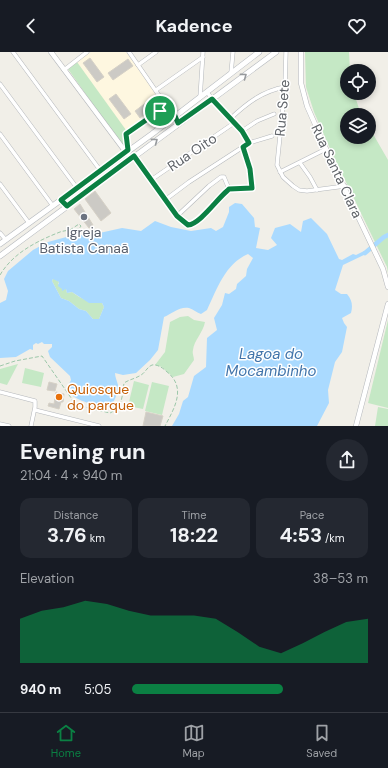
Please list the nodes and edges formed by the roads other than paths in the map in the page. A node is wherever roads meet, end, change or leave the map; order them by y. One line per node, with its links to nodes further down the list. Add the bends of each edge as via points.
1 (13, 52): 35 (street)
2 (51, 52): 13 (street)
3 (87, 52): 13 (street)
4 (129, 52): 12 (street)
5 (156, 52): 12 (street)
6 (233, 52): 14 (street)
7 (259, 52): 14 (main road)
8 (276, 52): 20 (main road, one-way to 8)
9 (286, 52): 16 (street, Rua Sete)
10 (301, 52): 31 (street, Rua Santa Clara, via 300,73 303,92)
11 (203, 54): 17 (street); 19 (street)
12 (138, 65): 17 (street)
13 (64, 70): 32 (street)
14 (231, 73): 18 (main road)
15 (0, 84): 40 (street)
16 (285, 87): 23 (street, via 253,100); 36 (street, Rua Sete, via 277,165)
17 (156, 90): 22 (street)
18 (207, 92): 19 (main road); 20 (street)
19 (200, 98): 22 (main road)
20 (212, 99): 23 (street); 24 (main road)
21 (274, 114): 26 (street)
22 (174, 117): 24 (street); 32 (main road); 32 (street, via 159,111 126,134)
23 (230, 119): 25 (street)
24 (178, 123): 33 (main road, one-way to 24)
25 (234, 124): 26 (street); 37 (street, Rua Oito)
26 (242, 131): 29 (street)
27 (0, 134): 45 (street)
28 (272, 136): 29 (street)
29 (249, 143): 30 (street)
30 (243, 147): 41 (street, via 250,169 252,188); 44 (street)
31 (326, 149): 34 (street); 39 (street, Rua Santa Clara)
32 (127, 151): 33 (street); 35 (main road)
33 (132, 158): 37 (street); 46 (main road)
34 (300, 163): 36 (street); 42 (street)
35 (100, 170): 40 (main road)
36 (280, 172): 42 (street, via 299,190)
37 (151, 180): 44 (street)
38 (0, 184): 48 (street)
39 (345, 186): 42 (street); 55 (street, Rua Santa Clara, via 383,269)
40 (77, 188): 43 (main road)
41 (229, 189): 47 (street, via 192,224 185,224); 47 (street, via 224,177 221,177)
42 (317, 190)
43 (61, 200): 45 (main road); 46 (main road)
44 (165, 200): 47 (street)
45 (53, 206): 48 (main road)
46 (67, 206): 52 (main road)
47 (177, 216)
48 (29, 223): 50 (main road)
49 (0, 233): 51 (street)
50 (14, 234): 51 (main road); 52 (main road)
51 (6, 240): 53 (main road)
52 (19, 241): 54 (main road)
53 (0, 244)
54 (0, 256)
55 (388, 287)
56 (388, 304): 63 (street)
57 (0, 392): 58 (street, via 34,400)
58 (35, 410): 61 (street); 62 (street)
59 (0, 424): 60 (street)
60 (9, 426)
61 (31, 426)
62 (99, 426)
63 (356, 426)

